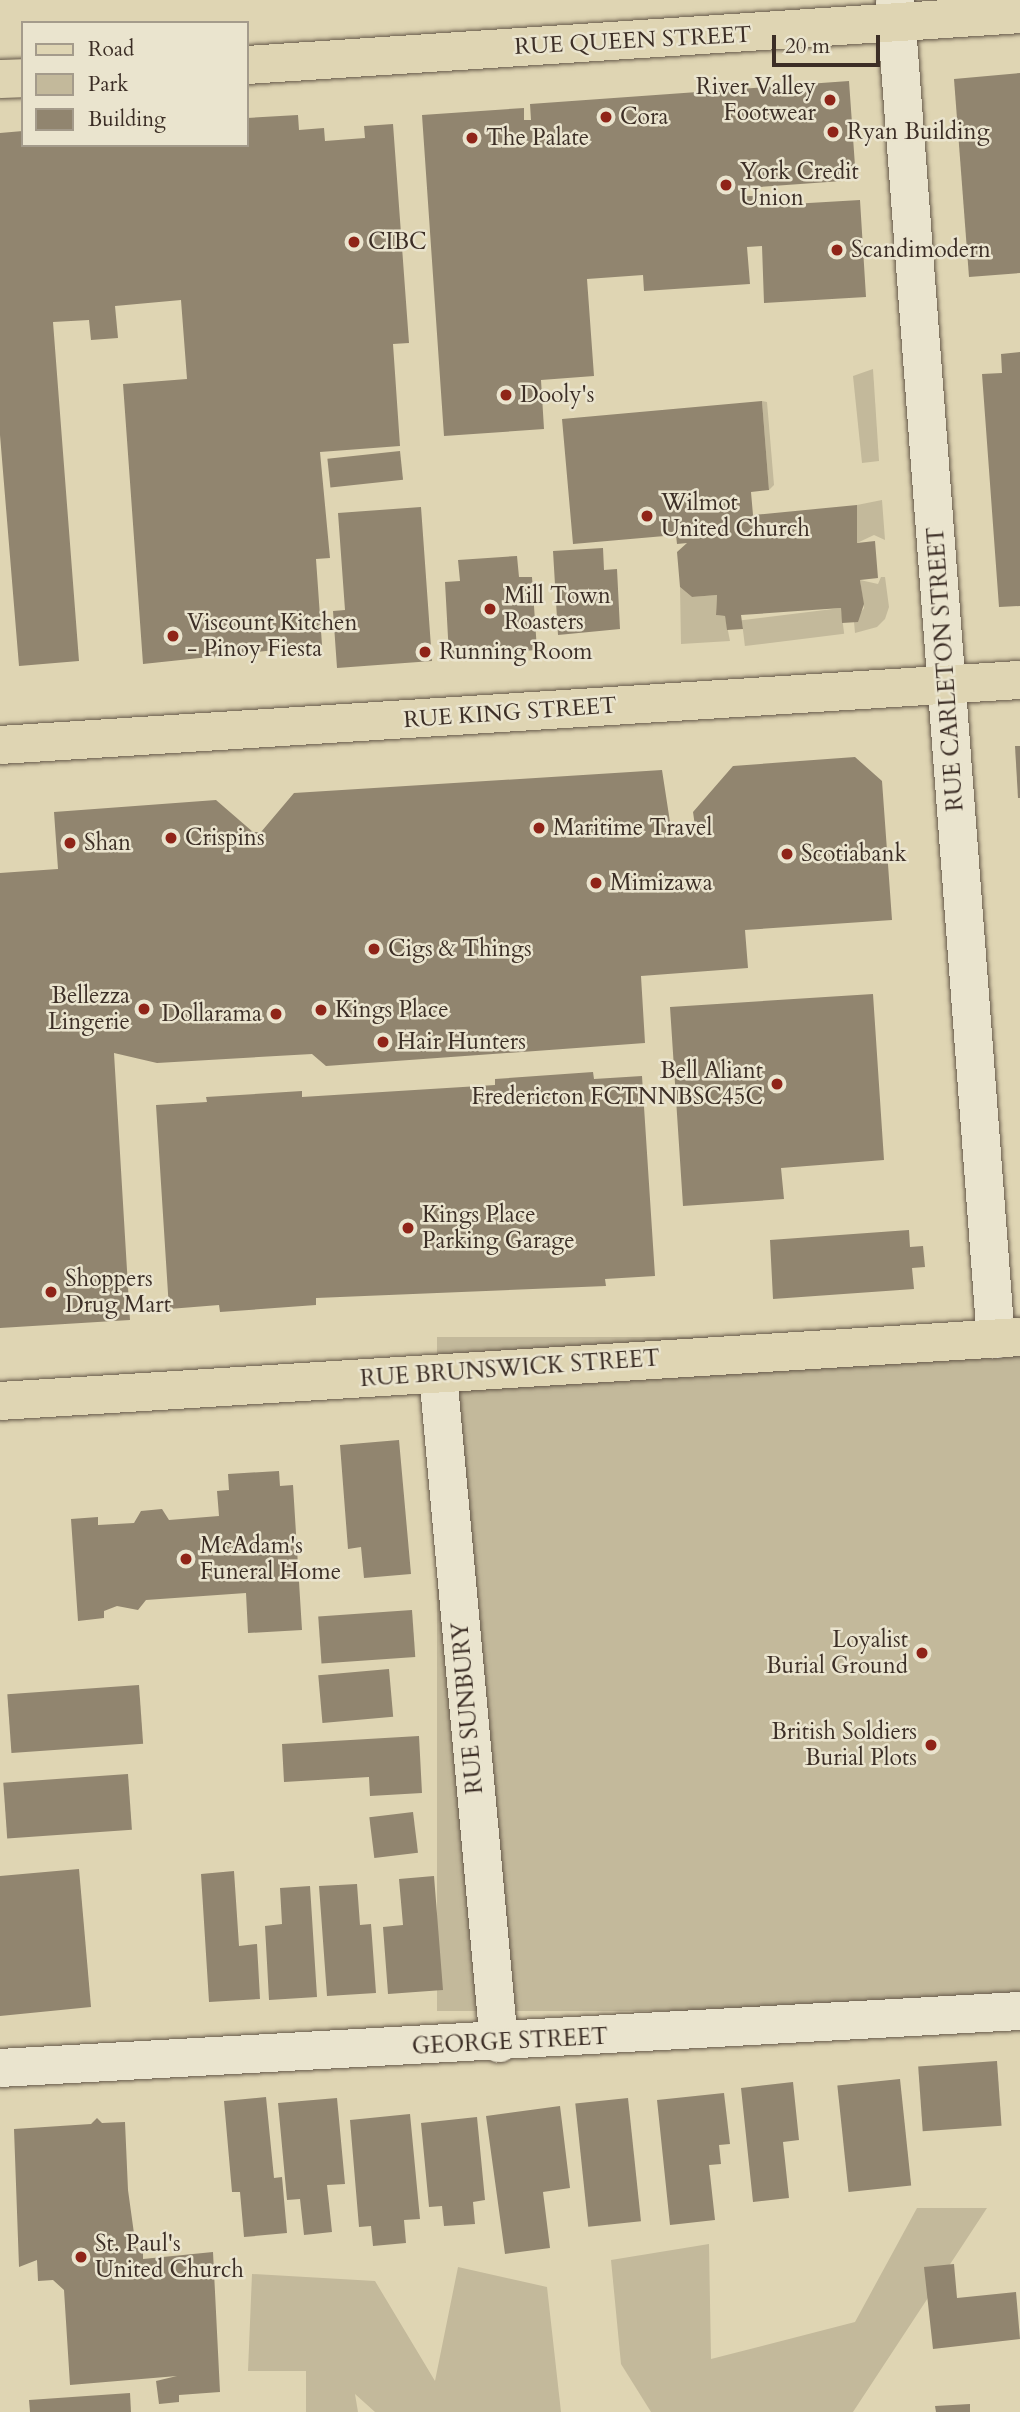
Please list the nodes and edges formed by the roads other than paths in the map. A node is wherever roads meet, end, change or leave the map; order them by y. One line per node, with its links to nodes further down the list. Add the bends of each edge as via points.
1 (897, 12): 2 (main road, RUE QUEEN STREET); 3 (main road, RUE QUEEN STREET); 7 (street, RUE CARLETON STREET)
2 (1020, 14)
3 (248, 65)
4 (21, 78): 5 (main road)
5 (0, 79)
6 (1020, 680): 7 (main road, RUE KING STREET)
7 (947, 685): 8 (main road, RUE KING STREET); 9 (street, RUE CARLETON STREET)
8 (0, 745)
9 (1008, 1338): 10 (main road, RUE BRUNSWICK STREET)
10 (438, 1374): 11 (main road, RUE BRUNSWICK STREET); 13 (street, RUE SUNBURY)
11 (0, 1401)
12 (1020, 2011): 13 (street, GEORGE STREET)
13 (499, 2043): 14 (street, GEORGE STREET)
14 (0, 2068)

